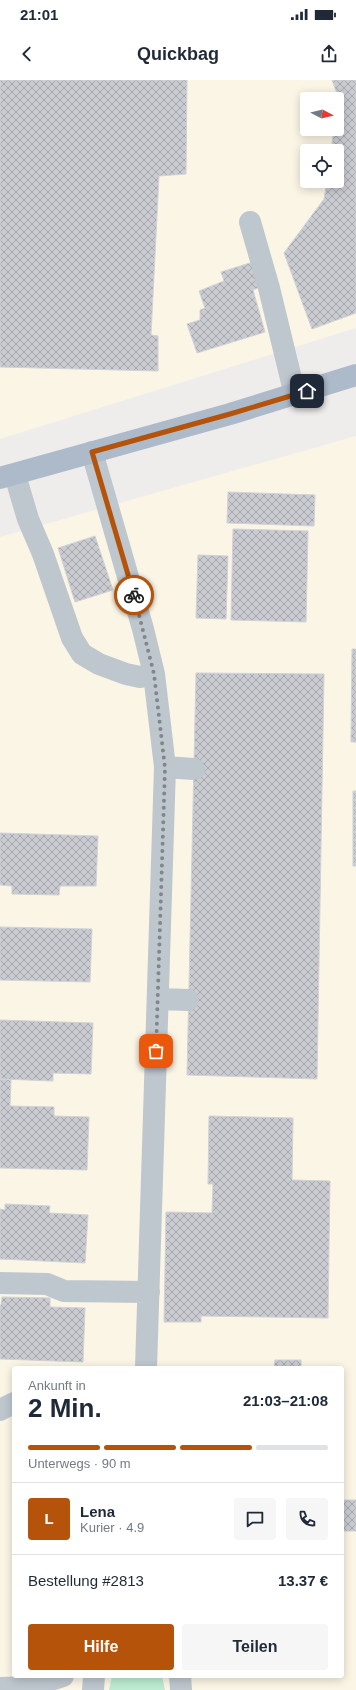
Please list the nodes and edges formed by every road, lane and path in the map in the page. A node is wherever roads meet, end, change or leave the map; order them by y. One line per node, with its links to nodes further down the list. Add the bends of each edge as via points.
1 (250, 222): 3 (lane, via 270,288)
2 (356, 375): 3 (main road)
3 (295, 395): 4 (main road)
4 (92, 452): 5 (main road); 6 (lane)
5 (8, 476): 6 (lane, via 43,554 72,638 82,654 99,664 126,674 140,677)
6 (154, 674): 7 (lane)
7 (165, 768): 8 (lane); 9 (lane)
8 (194, 769)
9 (158, 999): 10 (lane); 12 (lane)
10 (188, 1000)
11 (0, 1283): 12 (lane, via 47,1284 64,1291)
12 (149, 1292): 13 (lane)
13 (146, 1366)
14 (12, 1404): 15 (lane)
15 (0, 1410)
16 (57, 1678): 19 (lane, via 29,1688)
17 (94, 1678): 20 (lane)
18 (180, 1678): 21 (lane)
19 (0, 1688)
20 (92, 1690)
21 (181, 1690)

